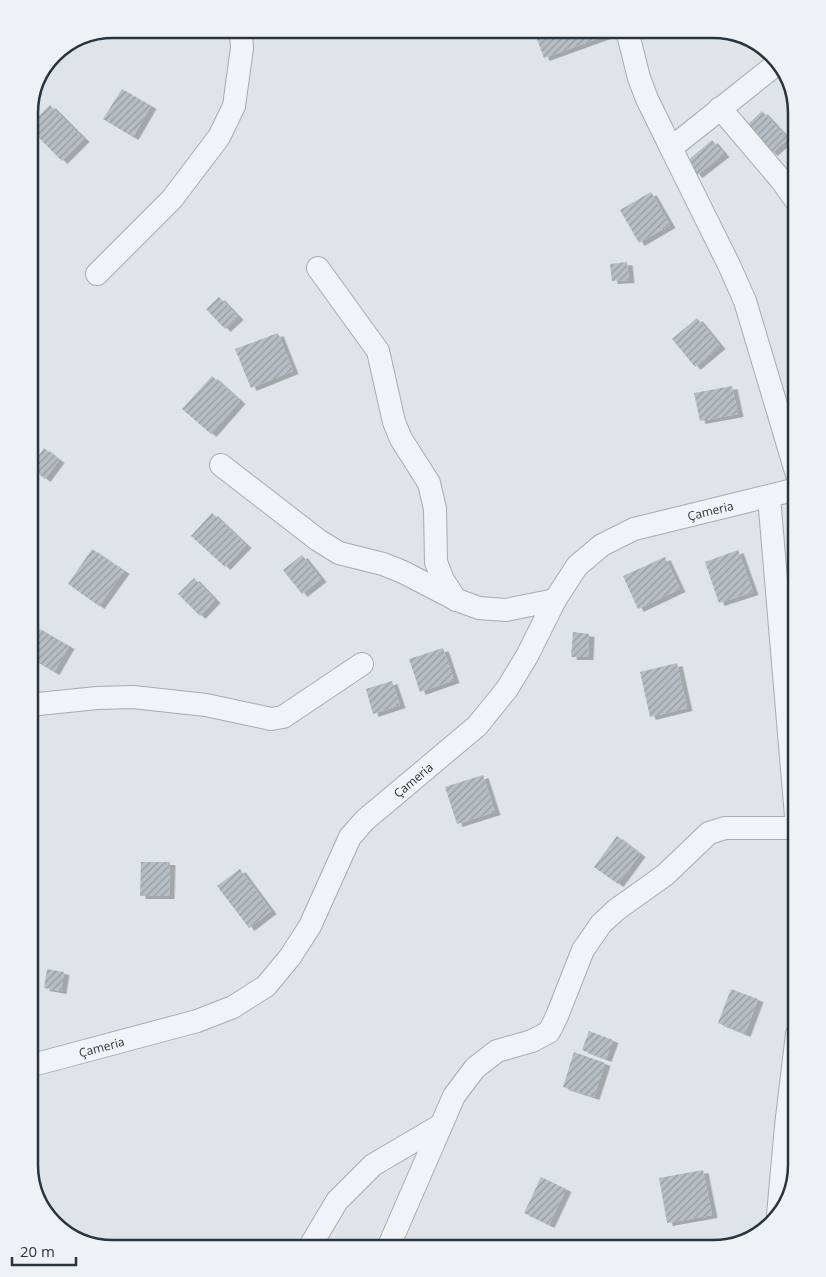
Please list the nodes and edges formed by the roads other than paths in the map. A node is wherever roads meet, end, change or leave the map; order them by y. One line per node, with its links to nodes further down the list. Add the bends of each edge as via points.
1 (242, 38): 8 (street, via 234,106 220,138 172,199)
2 (629, 38): 5 (street, via 641,85)
3 (773, 67): 4 (street)
4 (720, 108): 5 (street); 6 (street)
5 (671, 148): 9 (street, via 745,301)
6 (788, 189)
7 (318, 268): 13 (street, via 378,351 400,439 429,483 436,509 436,562 443,580)
8 (97, 274)
9 (788, 444)
10 (221, 465): 13 (street, via 318,540 339,552 403,572)
11 (788, 491): 12 (street, Çameria)
12 (768, 496): 14 (street, Çameria, via 634,529 602,545 577,566); 17 (street)
13 (457, 600): 14 (street, via 479,608 506,610)
14 (555, 600): 19 (street, Çameria, via 512,681 477,726 365,820 350,837 310,926 266,986 233,1007 197,1021)
15 (362, 664): 16 (street, via 283,717 271,719 206,704 133,697)
16 (38, 704)
17 (788, 725)
18 (788, 828): 21 (street, via 725,828 709,833 665,875 616,910 601,924 583,950 548,1032 532,1041 497,1051 475,1068 454,1096)
19 (38, 1064)
20 (788, 1109): 22 (street)
21 (441, 1125): 23 (street, via 373,1165 336,1201); 24 (street)
22 (779, 1201)
23 (314, 1239)
24 (392, 1239)

